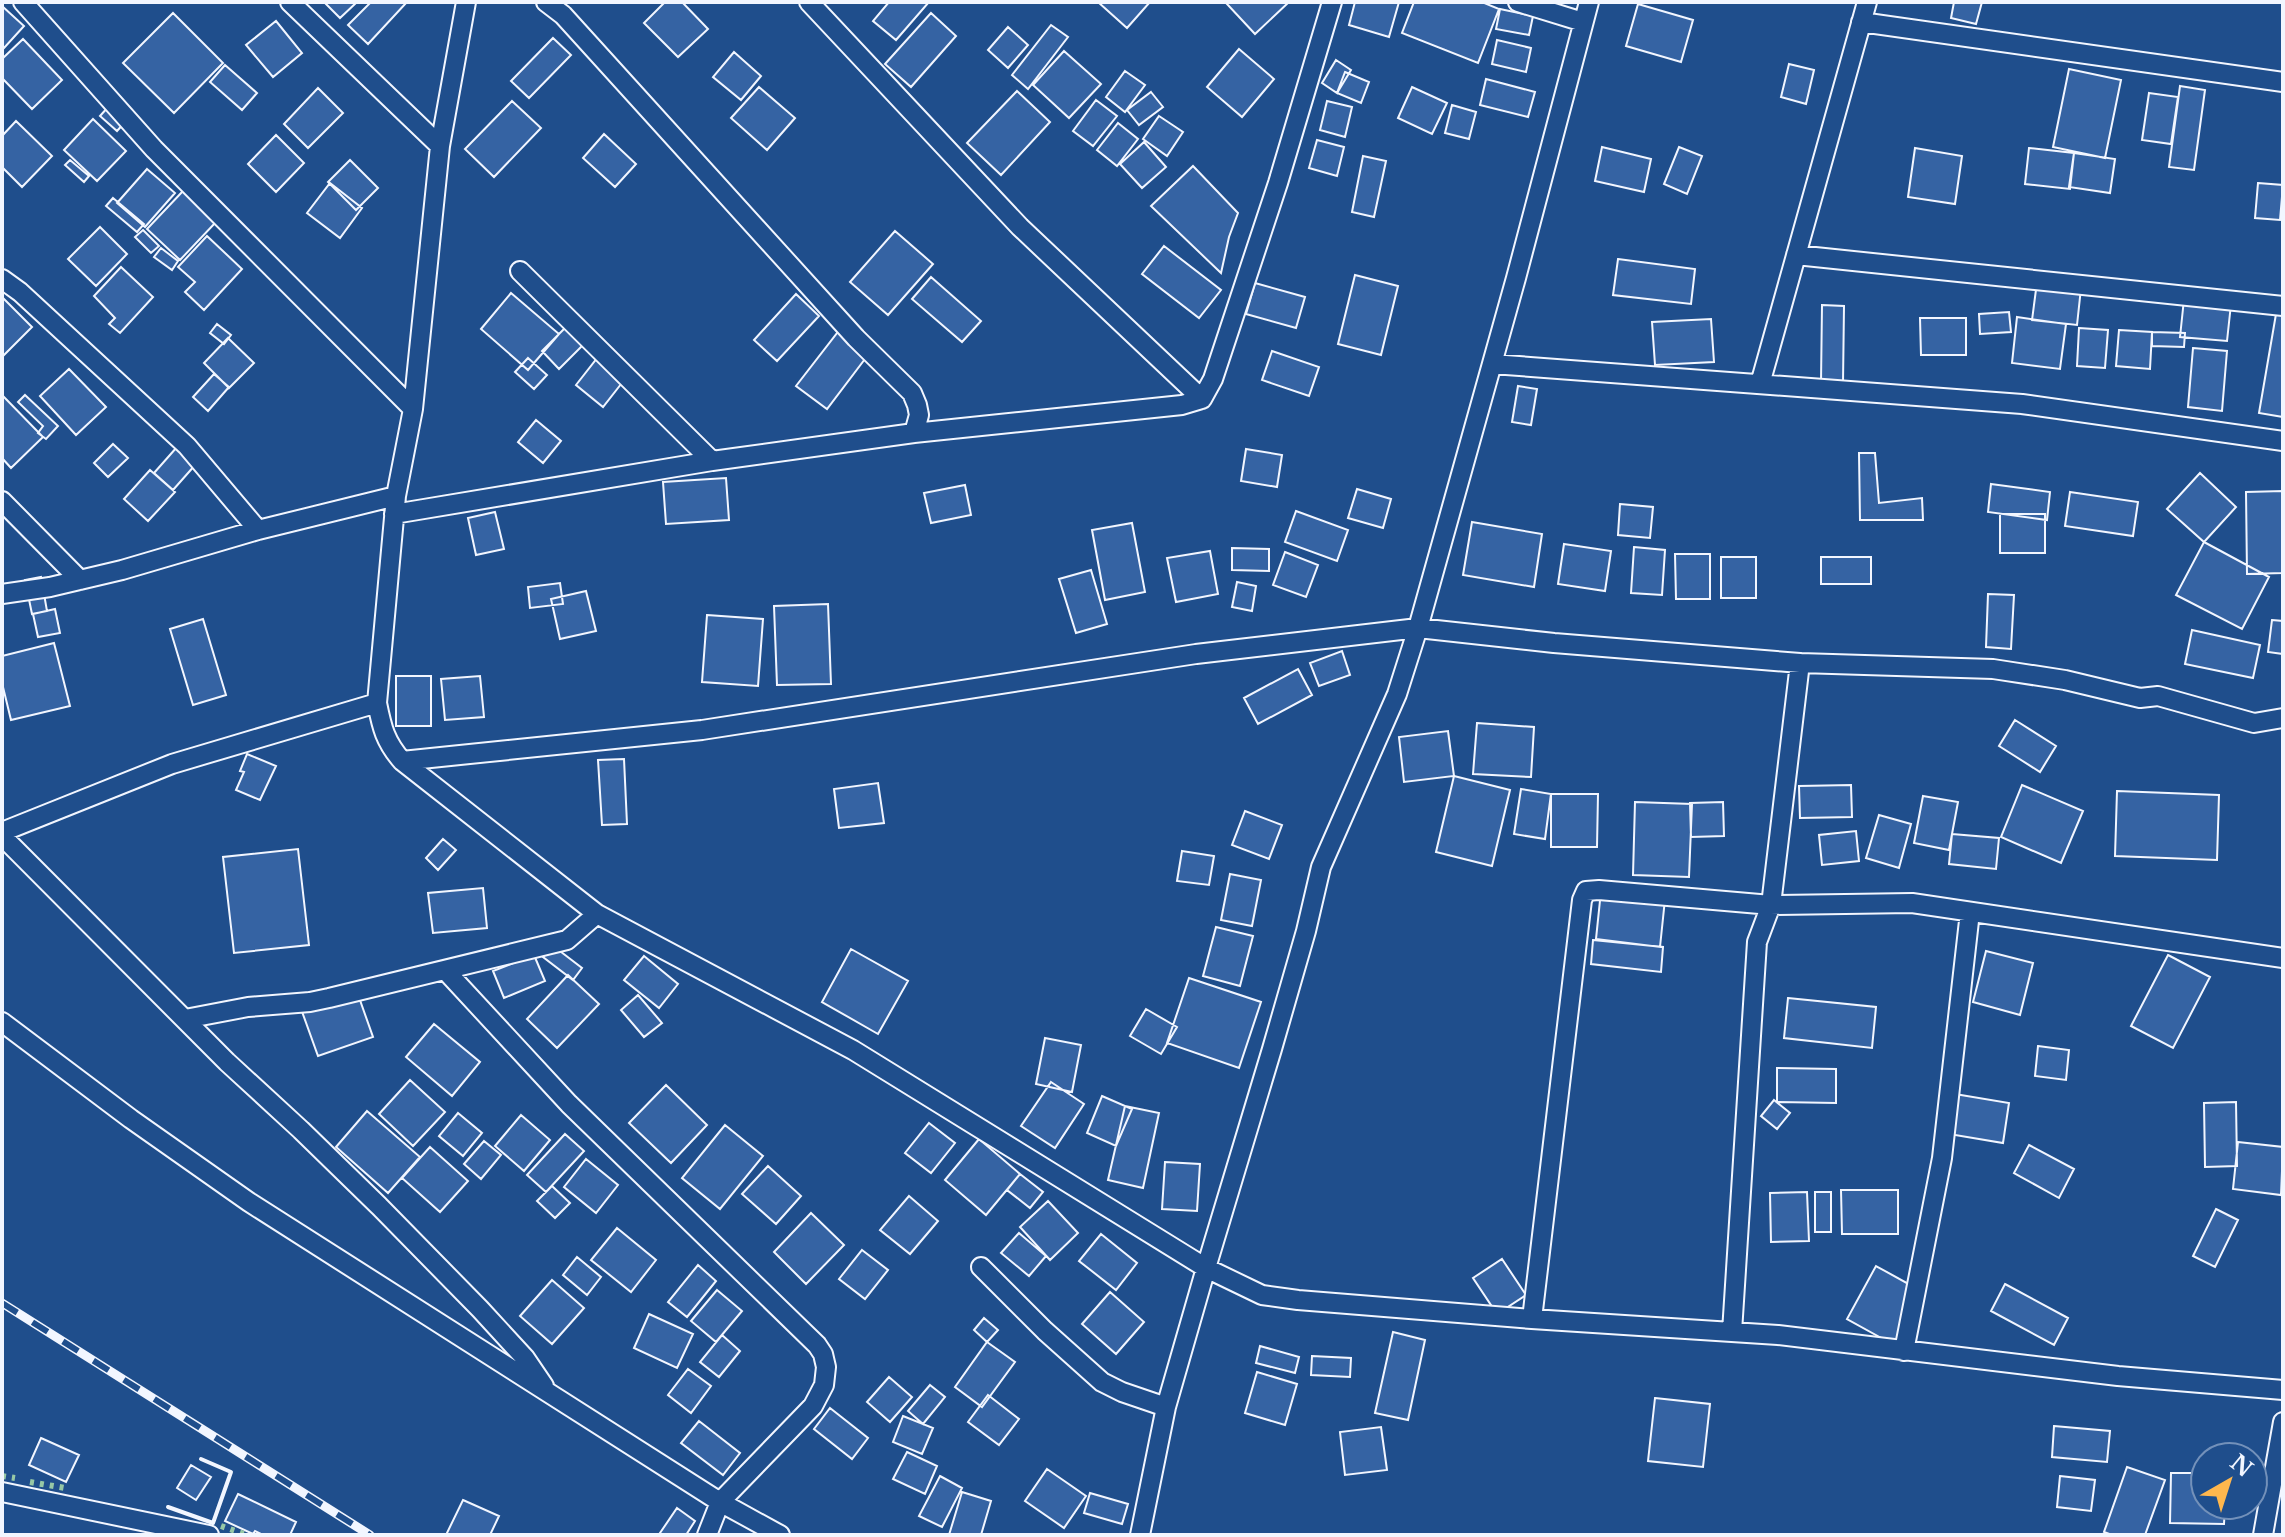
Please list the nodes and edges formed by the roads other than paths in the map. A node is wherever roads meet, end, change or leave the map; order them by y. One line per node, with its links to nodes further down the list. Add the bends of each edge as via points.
1 (23, 2): 21 (street, via 154,149)
2 (290, 2): 13 (street)
3 (466, 2): 13 (street)
4 (546, 2): 22 (street, via 912,393 919,415)
5 (809, 2): 20 (street, via 1020,227)
6 (1332, 2): 20 (street, via 1278,183)
7 (1518, 2): 10 (street)
8 (1589, 2): 10 (street)
9 (1867, 2): 11 (street)
10 (1583, 22): 18 (street)
11 (1861, 22): 12 (street); 14 (street)
12 (2283, 82)
13 (440, 146): 21 (street)
14 (1796, 255): 17 (street); 19 (street)
15 (520, 271): 24 (street)
16 (2, 279): 27 (street, via 187,446)
17 (2283, 306)
18 (1492, 364): 19 (street); 30 (street)
19 (1760, 384): 23 (street, via 2022,404)
20 (1202, 399): 22 (street)
21 (413, 409): 26 (street)
22 (914, 433): 24 (street)
23 (2283, 441)
24 (712, 461): 26 (street)
25 (2, 501): 28 (street)
26 (395, 505): 27 (street); 32 (street)
27 (258, 530): 28 (street)
28 (80, 580): 29 (street)
29 (2, 594)
30 (1418, 628): 31 (street); 34 (street, via 1196,654 702,730); 44 (street, via 1397,694 1321,867)
31 (1800, 663): 33 (street, via 1993,669 2140,698 2158,696 2254,723); 36 (street)
32 (377, 703): 34 (street, via 389,747); 35 (street, via 172,764)
33 (2283, 718)
34 (402, 761): 38 (street)
35 (2, 834): 41 (street)
36 (1771, 905): 37 (street, via 1912,903); 45 (street, via 1599,890 1583,895); 46 (street, via 1757,942)
37 (1970, 912): 39 (street); 47 (street, via 1942,1158)
38 (597, 914): 40 (street, via 567,940); 44 (street, via 853,1050)
39 (2283, 958)
40 (445, 970): 41 (street, via 320,1000); 53 (street, via 569,1104 823,1354 824,1385 813,1406)
41 (185, 1019): 49 (street, via 470,1299 525,1358)
42 (2, 1022): 49 (street, via 249,1202)
43 (981, 1267): 50 (street, via 1102,1382)
44 (1206, 1268): 45 (street, via 1262,1295); 50 (street)
45 (1532, 1319): 46 (street)
46 (1732, 1332): 47 (street)
47 (1904, 1351): 48 (street)
48 (2283, 1390)
49 (550, 1394): 53 (street)
50 (1166, 1407): 57 (street)
51 (2283, 1422): 58 (street)
52 (2, 1492): 54 (street)
53 (720, 1502): 55 (street); 56 (street)
54 (209, 1535)
55 (707, 1535)
56 (780, 1535)
57 (1140, 1535)
58 (2263, 1535)

